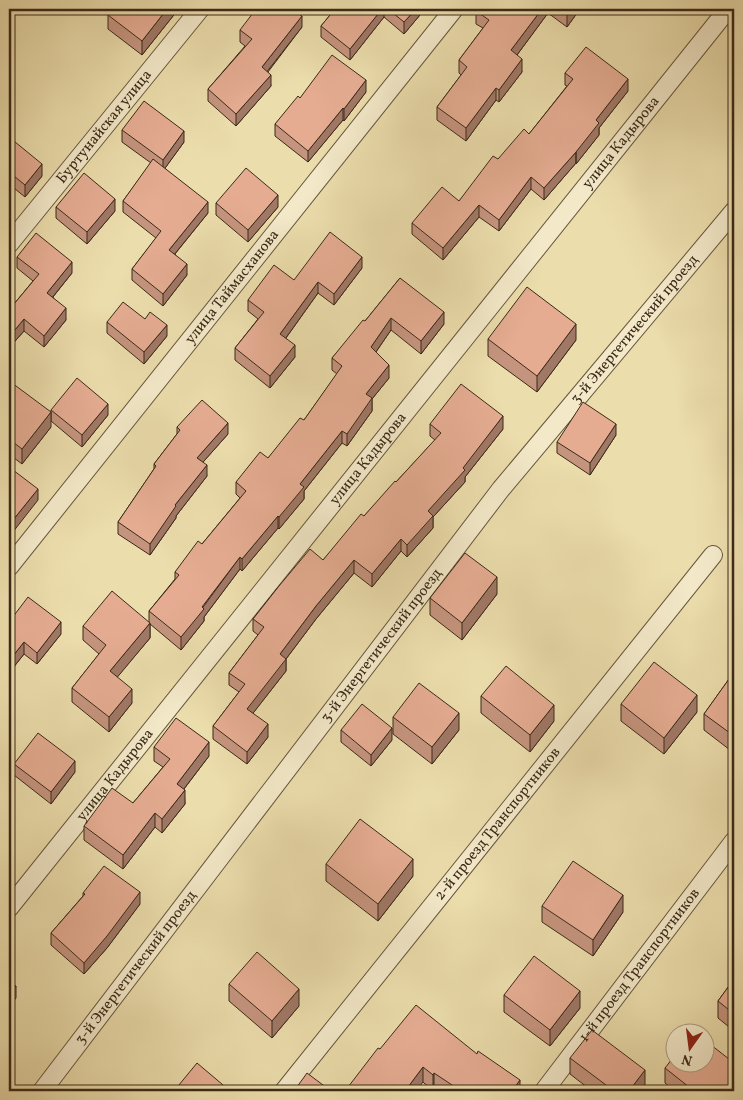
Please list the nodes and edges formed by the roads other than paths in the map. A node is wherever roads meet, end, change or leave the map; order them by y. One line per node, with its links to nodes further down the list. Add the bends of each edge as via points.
1 (200, 9): 5 (street, Буртунайская улица)
2 (454, 9): 7 (street, улица Таймасханова)
3 (728, 9): 9 (street, улица Кадырова)
4 (734, 211): 10 (street, 3-й Энергетический проезд, via 502,489)
5 (9, 244)
6 (713, 555): 11 (street, 2-й проезд Транспортников)
7 (9, 566)
8 (734, 841): 12 (street, 1-й проезд Транспортников)
9 (9, 908)
10 (42, 1091)
11 (284, 1091)
12 (544, 1091)

